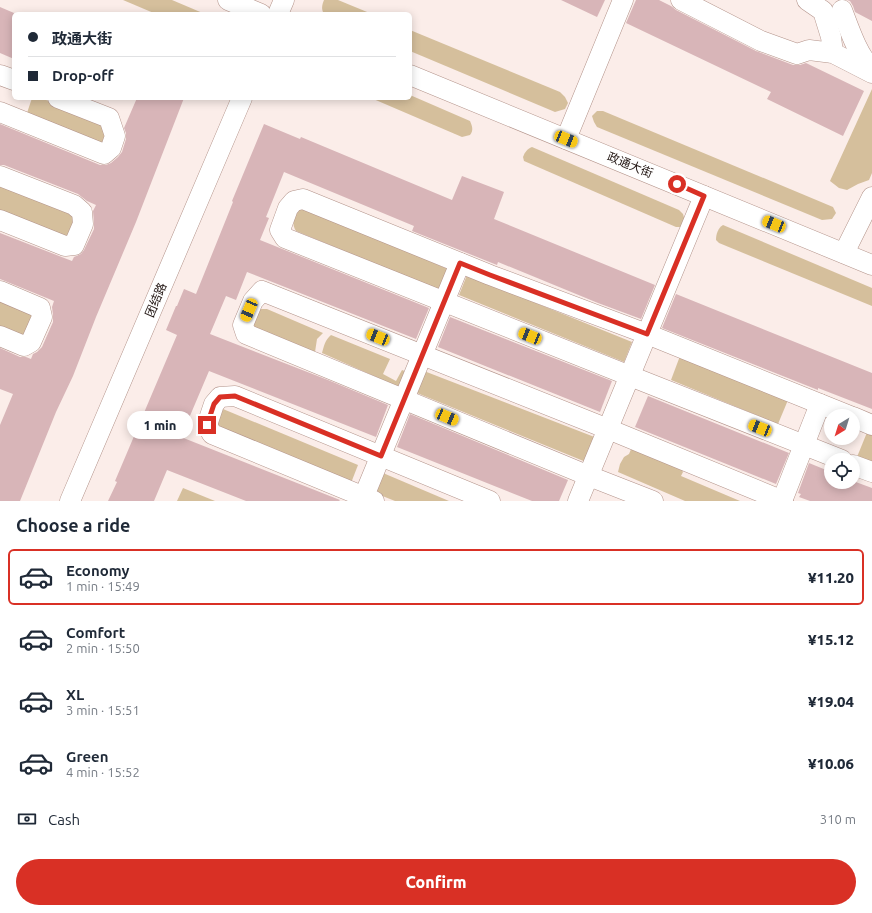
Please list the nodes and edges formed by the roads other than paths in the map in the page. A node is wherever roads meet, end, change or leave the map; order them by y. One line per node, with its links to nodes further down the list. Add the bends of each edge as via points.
1 (228, 0): 7 (street)
2 (284, 0): 8 (street)
3 (623, 0): 17 (street)
4 (681, 0): 9 (street, via 761,41 797,54)
5 (807, 0): 9 (street, via 823,11)
6 (844, 5): 9 (street); 10 (street, via 856,44)
7 (256, 12)
8 (279, 12)
9 (832, 47): 10 (street)
10 (872, 71)
11 (0, 75): 13 (street)
12 (412, 76): 17 (street, 政通大街)
13 (12, 79)
14 (63, 100): 16 (street, via 109,118 115,136 111,148 104,154)
15 (241, 100): 44 (street, 团结路)
16 (0, 112)
17 (566, 139): 19 (street, 政通大街)
18 (0, 176): 21 (street, via 74,205 82,212 83,224 74,245 66,246)
19 (704, 196): 22 (street, 政通大街); 27 (street)
20 (872, 197): 22 (street)
21 (0, 220)
22 (844, 253): 24 (street, 政通大街)
23 (460, 263): 26 (street); 26 (street, via 304,199 294,200 288,208 280,230 285,238); 27 (street)
24 (872, 265)
25 (0, 291): 28 (street, via 40,308 42,317 31,342 24,346)
26 (444, 302): 29 (street); 30 (street)
27 (647, 334): 30 (street); 32 (street)
28 (0, 336)
29 (422, 355): 31 (street); 31 (street, via 262,291 253,301 243,325 246,334); 36 (street)
30 (630, 376): 36 (street); 37 (street)
31 (404, 399): 39 (street); 42 (street)
32 (820, 404): 33 (street); 37 (street)
33 (832, 409)
34 (860, 420): 35 (street)
35 (872, 425)
36 (608, 429): 42 (street); 48 (street)
37 (804, 445): 38 (street); 48 (street)
38 (824, 453)
39 (381, 456): 43 (street); 43 (street, via 235,396 220,397 214,404 207,425 212,434); 45 (street)
40 (860, 468): 41 (street)
41 (872, 472)
42 (589, 476): 46 (street); 47 (street)
43 (367, 500)
44 (70, 501)
45 (490, 501)
46 (578, 501)
47 (653, 501)
48 (782, 501)

